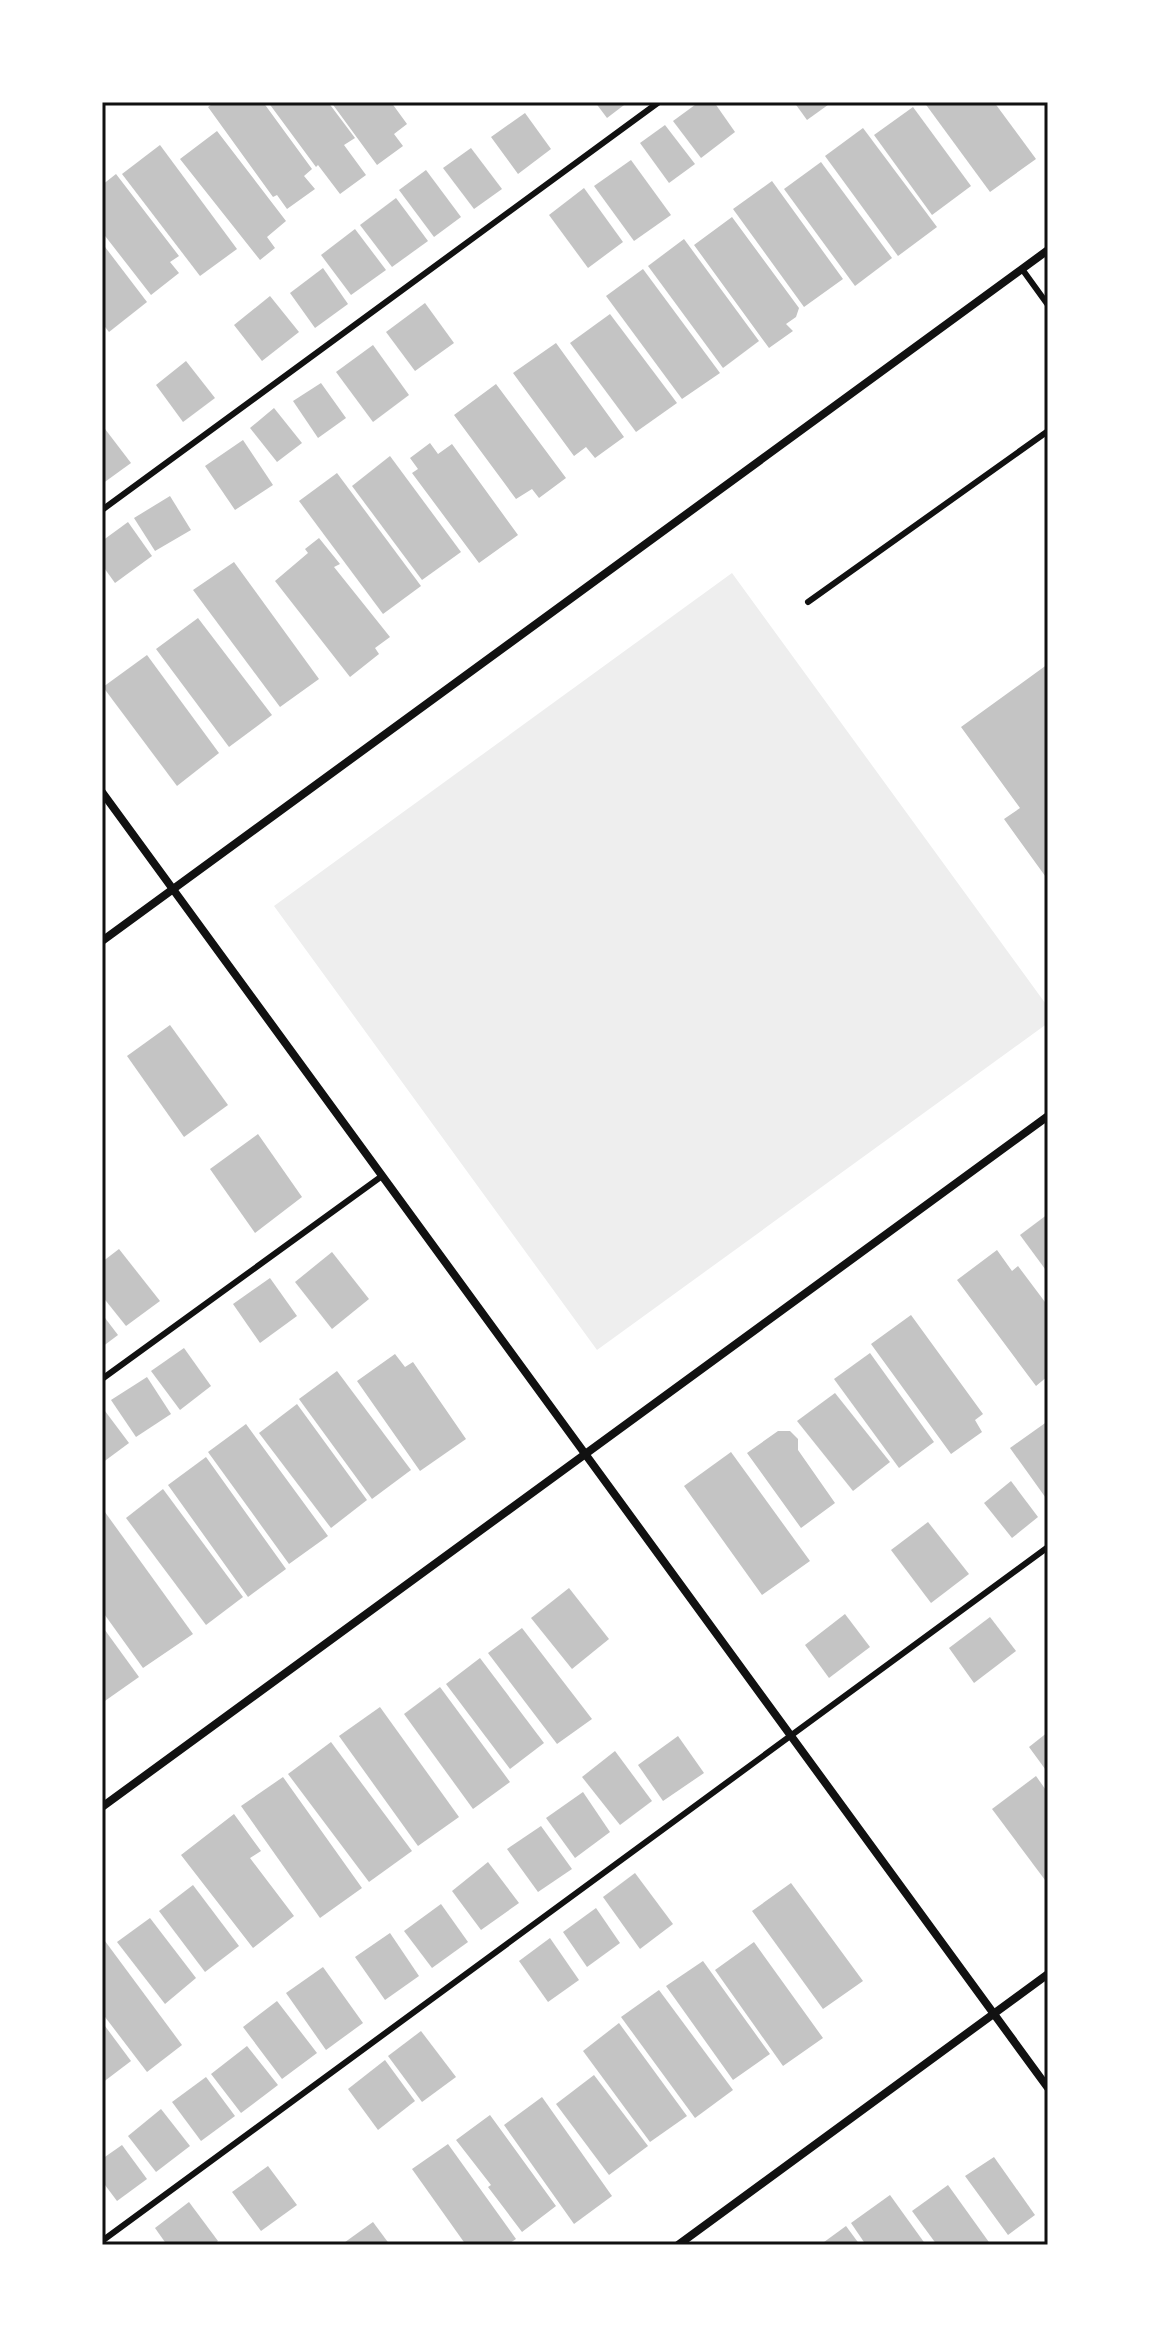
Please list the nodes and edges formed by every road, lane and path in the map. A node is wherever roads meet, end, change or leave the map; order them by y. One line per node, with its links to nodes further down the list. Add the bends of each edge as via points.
1 (659, 102): 6 (lane)
2 (1048, 250): 3 (street)
3 (1022, 269): 4 (lane); 9 (street)
4 (1048, 305)
5 (1048, 431): 7 (lane)
6 (102, 510)
7 (808, 602)
8 (102, 792): 9 (street)
9 (173, 890): 10 (street); 12 (street)
10 (102, 941)
11 (1048, 1116): 14 (street)
12 (382, 1176): 13 (lane); 14 (street)
13 (102, 1379)
14 (585, 1454): 16 (street); 17 (street)
15 (1048, 1547): 16 (lane)
16 (791, 1735): 19 (street); 21 (lane)
17 (102, 1807)
18 (1048, 1974): 19 (street)
19 (994, 2013): 20 (street); 22 (street)
20 (1048, 2088)
21 (102, 2241)
22 (678, 2245)

